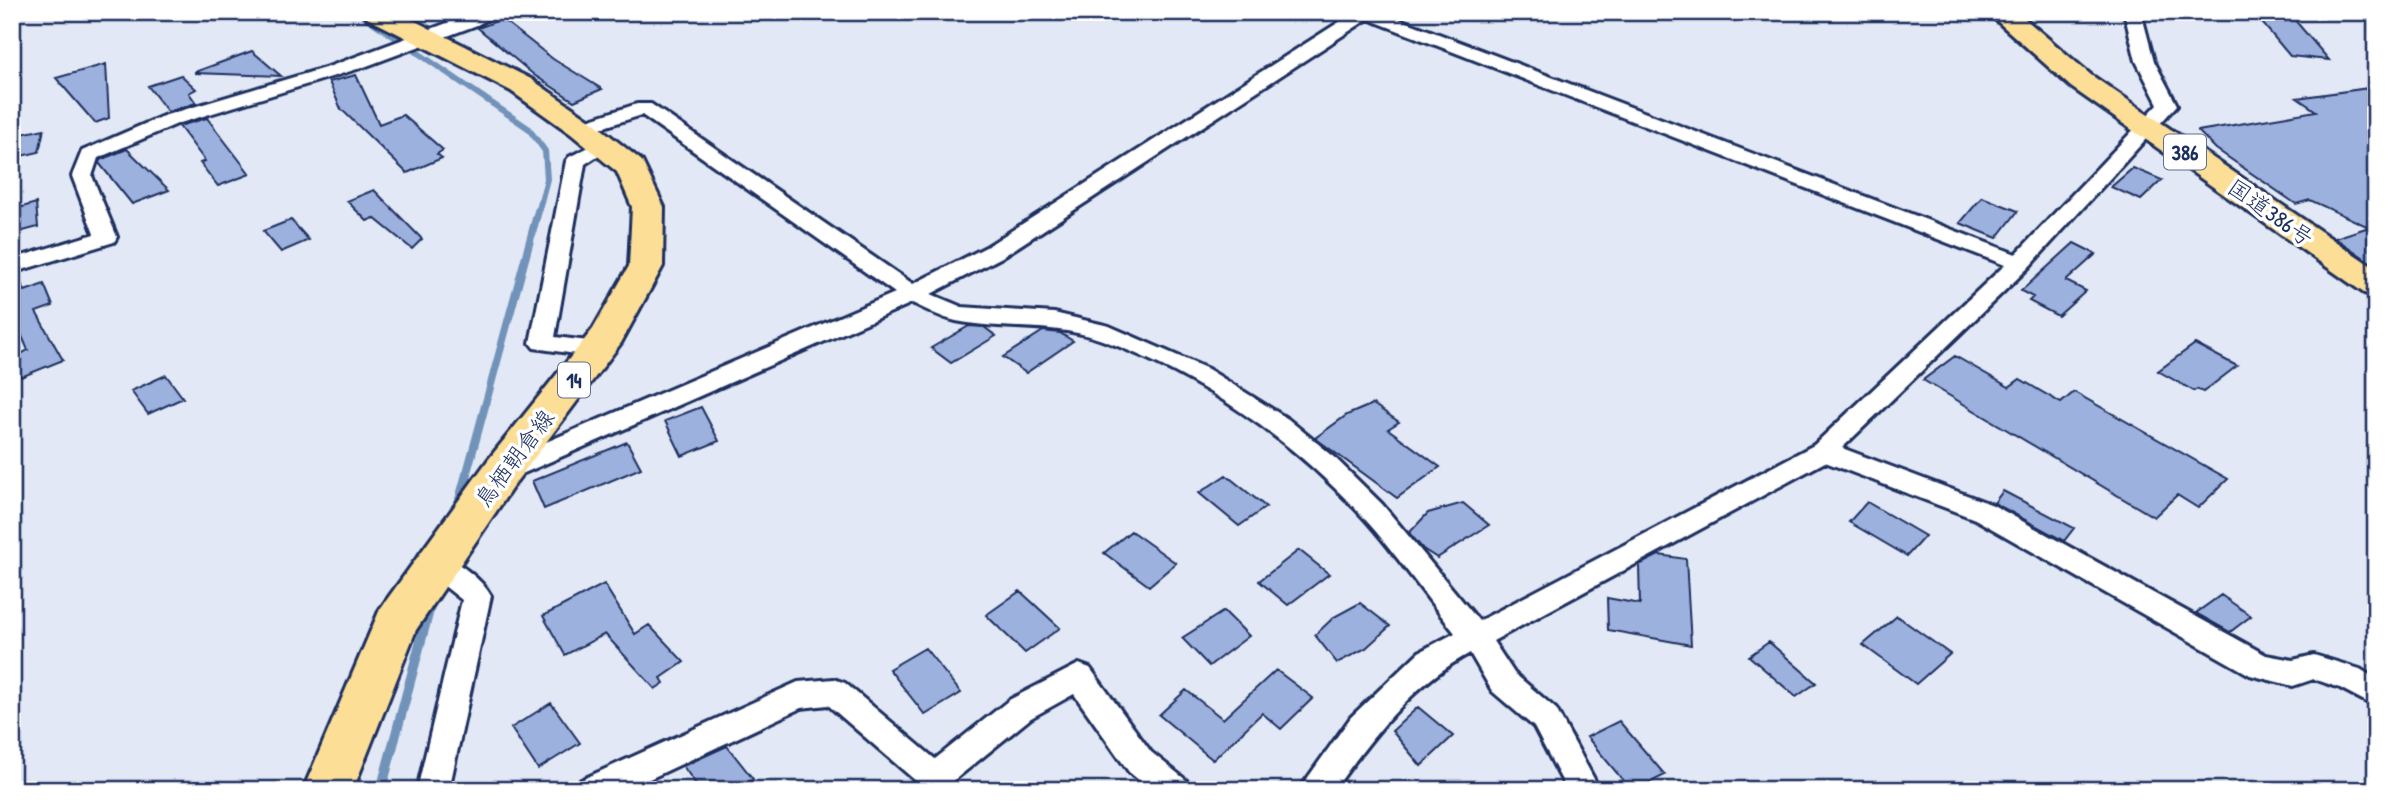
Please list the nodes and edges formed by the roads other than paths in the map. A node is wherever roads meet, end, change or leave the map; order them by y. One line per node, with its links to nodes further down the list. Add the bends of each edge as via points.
1 (376, 12): 6 (main road, 鳥栖朝倉線 / 14)
2 (493, 12): 6 (street)
3 (1366, 12): 9 (street); 12 (street, via 995,252)
4 (2000, 12): 7 (main road, 国道386号 / 386, via 2081,81)
5 (2132, 12): 7 (street, via 2146,61 2168,105)
6 (425, 39): 8 (main road, 鳥栖朝倉線 / 14, via 521,85); 10 (street, via 121,138 89,155 82,176 106,237)
7 (2149, 126): 9 (street); 11 (main road, 国道386号 / 386)
8 (593, 137): 12 (street, via 644,108); 13 (main road, 鳥栖朝倉線 / 14, via 631,168 648,207 646,266); 13 (street, via 576,161 542,343)
9 (2021, 263): 14 (street)
10 (12, 266)
11 (2376, 285)
12 (912, 295): 15 (street); 17 (street, via 958,314 1054,320 1109,334 1200,374 1279,425 1324,463 1373,511)
13 (597, 349): 15 (main road, 鳥栖朝倉線 / 14)
14 (1823, 451): 17 (street); 18 (street, via 1984,512 2260,666 2293,673 2314,667 2349,678)
15 (502, 471): 16 (main road, 鳥栖朝倉線 / 14)
16 (438, 565): 19 (main road, 鳥栖朝倉線 / 14, via 396,622); 20 (street, via 477,596)
17 (1475, 637): 23 (street, via 1429,661 1362,726); 24 (street, via 1503,682 1545,719)
18 (2376, 694)
19 (328, 790)
20 (432, 790)
21 (592, 790): 22 (street, via 798,695 834,692 935,778 1020,709 1079,677 1140,762)
22 (1175, 790)
23 (1315, 790)
24 (1584, 790)

